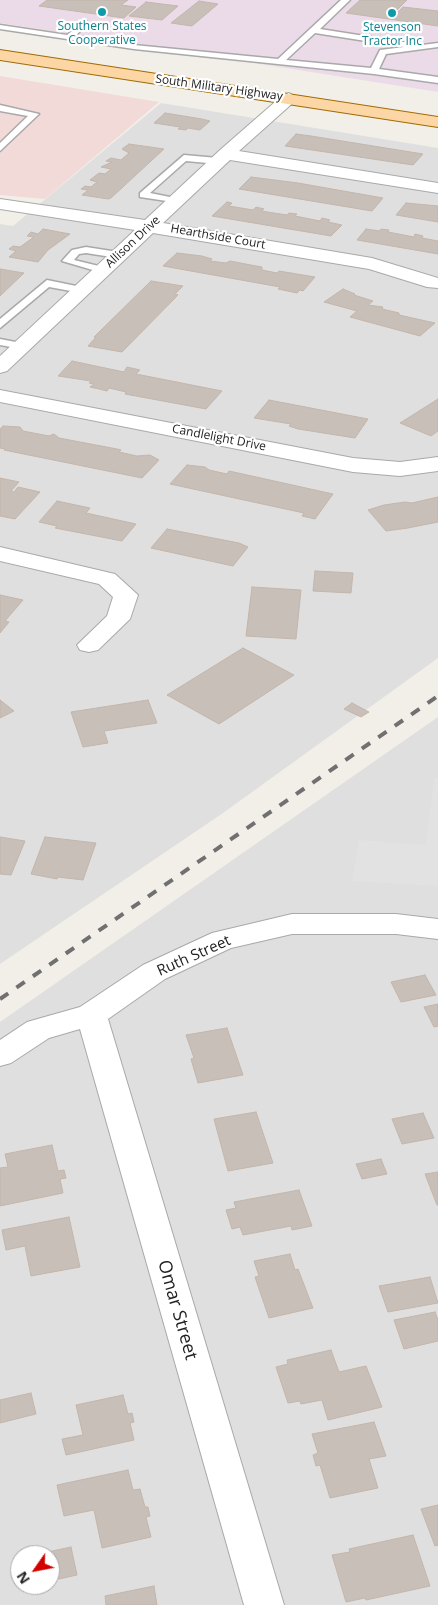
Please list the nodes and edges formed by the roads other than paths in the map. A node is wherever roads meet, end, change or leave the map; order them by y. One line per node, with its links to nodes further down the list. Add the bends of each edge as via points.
1 (346, 0): 4 (lane)
2 (86, 22): 5 (lane)
3 (0, 27): 5 (lane)
4 (313, 30): 8 (lane); 10 (lane)
5 (69, 37): 10 (lane)
6 (0, 44): 14 (main road, South Military Highway)
7 (438, 45): 8 (lane)
8 (422, 47): 11 (lane, via 383,52)
9 (0, 55): 13 (main road, South Military Highway)
10 (279, 62): 11 (lane)
11 (374, 71): 12 (lane)
12 (438, 80)
13 (289, 98): 16 (main road, South Military Highway); 18 (street, Allison Drive)
14 (438, 107)
15 (0, 108): 17 (lane, via 35,114)
16 (438, 122)
17 (0, 148)
18 (222, 157): 19 (street); 20 (street, Allison Drive); 20 (lane, via 184,158 143,195)
19 (438, 188)
20 (177, 201): 22 (street, Allison Drive)
21 (0, 204): 22 (street, Hearthside Court)
22 (150, 226): 23 (street, Allison Drive); 25 (street, Hearthside Court, via 372,264)
23 (118, 255): 24 (street, Allison Drive); 24 (lane, via 86,250 76,252 67,261)
24 (103, 270): 26 (street, Allison Drive)
25 (434, 283)
26 (82, 290): 27 (lane, via 47,283); 29 (street, Allison Drive)
27 (0, 325)
28 (0, 342): 29 (lane)
29 (22, 346): 30 (street, Allison Drive)
30 (0, 367)
31 (0, 396): 32 (street, Candlelight Drive, via 353,465 400,469)
32 (438, 464)
33 (0, 554): 34 (street, via 107,579 126,596 118,619)
34 (89, 644)
35 (438, 929): 36 (street, Ruth Street, via 396,924 292,924 223,940 154,972)
36 (91, 1015): 37 (street, Ruth Street, via 38,1030); 38 (street, Omar Street)
37 (0, 1055)
38 (264, 1605)

